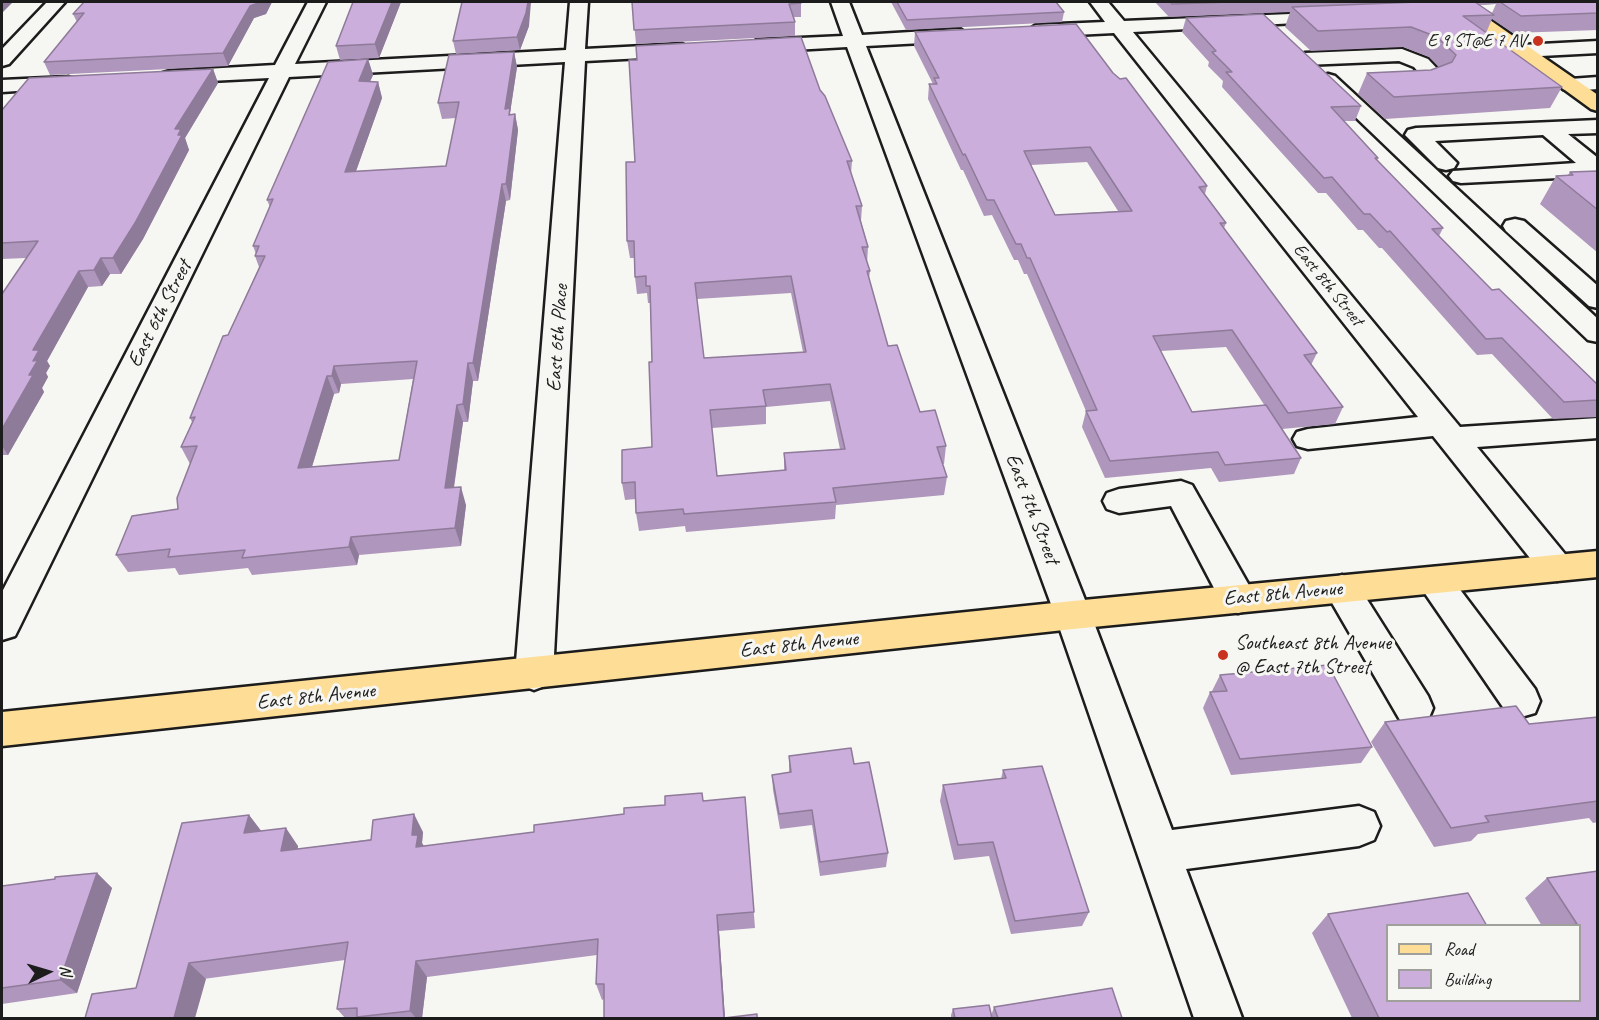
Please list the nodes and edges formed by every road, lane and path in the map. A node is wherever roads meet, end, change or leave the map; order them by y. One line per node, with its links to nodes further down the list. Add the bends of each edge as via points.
1 (56, 2): 22 (street)
2 (317, 2): 23 (street, East 6th Street)
3 (579, 2): 20 (street, East 6th Place)
4 (840, 2): 15 (street, East 7th Street)
5 (1099, 2): 11 (street, East 8th Street)
6 (1254, 2): 12 (street)
7 (1598, 5): 8 (street)
8 (1458, 6): 9 (street); 19 (main road)
9 (1422, 12)
10 (1354, 15): 12 (street)
11 (1119, 27): 12 (street); 13 (street); 37 (street, East 8th Street)
12 (1276, 29): 21 (street)
13 (1016, 32)
14 (981, 34): 15 (street)
15 (855, 40): 17 (street); 44 (street, East 7th Street)
16 (1598, 46): 19 (street)
17 (739, 47)
18 (704, 49): 20 (street)
19 (1522, 51): 27 (main road)
20 (577, 56): 23 (street); 46 (street, East 6th Place)
21 (1305, 59): 29 (street); 29 (street, via 1402,55 1421,63 1436,77 1421,82)
22 (2, 60)
23 (283, 72): 24 (street); 45 (street, East 6th Street)
24 (154, 78)
25 (84, 82): 28 (street)
26 (1598, 83): 27 (street)
27 (1570, 85): 30 (main road)
28 (2, 86)
29 (1335, 87): 35 (street)
30 (1598, 105)
31 (1598, 126): 32 (street)
32 (1547, 128): 33 (street, via 1416,135); 33 (street, via 1597,169)
33 (1461, 176): 34 (street)
34 (1598, 300)
35 (1598, 334)
36 (1598, 428): 37 (street)
37 (1447, 432): 38 (street); 40 (street, East 8th Street)
38 (1308, 439)
39 (1119, 501): 43 (street, via 1181,493)
40 (1584, 570): 41 (main road, East 8th Avenue)
41 (1434, 580): 42 (main road, East 8th Avenue); 47 (street)
42 (1342, 589): 43 (main road, East 8th Avenue); 48 (street)
43 (1238, 599): 44 (main road, East 8th Avenue)
44 (1073, 615): 46 (main road, East 8th Avenue); 51 (street, East 7th Street)
45 (2, 626)
46 (534, 674): 49 (main road, East 8th Avenue)
47 (1521, 701)
48 (1414, 708)
49 (2, 729)
50 (1359, 826): 51 (street)
51 (1158, 852): 52 (street, East 7th Street)
52 (1218, 1018)

